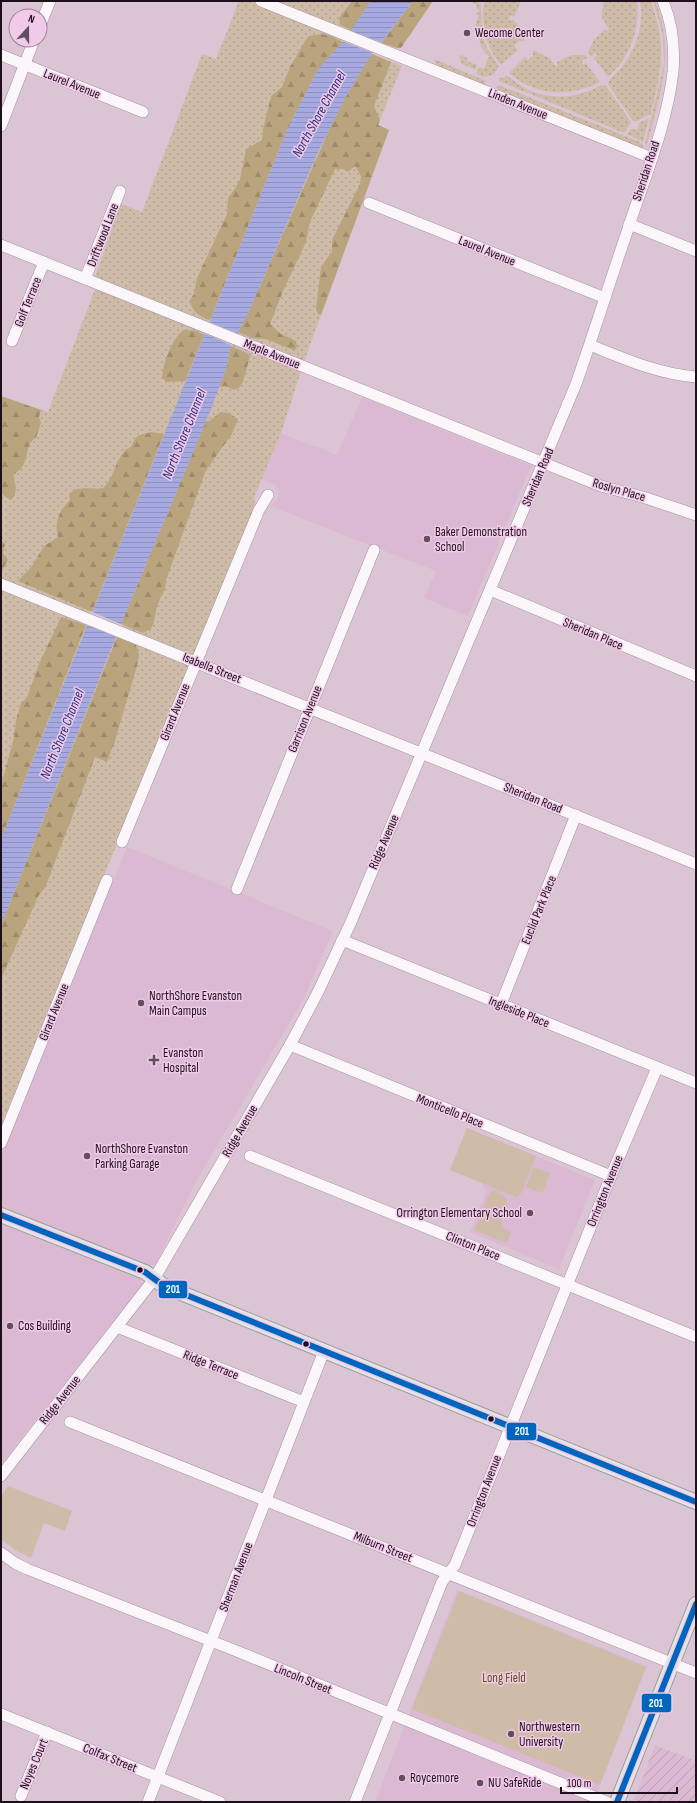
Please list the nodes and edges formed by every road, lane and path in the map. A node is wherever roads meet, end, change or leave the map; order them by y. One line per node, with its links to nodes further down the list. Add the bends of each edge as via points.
1 (261, 1): 8 (street, Linden Avenue)
2 (663, 1): 8 (street, Sheridan Road, via 672,36 673,68 667,103)
3 (31, 48): 5 (street)
4 (1, 55): 5 (street, Laurel Avenue)
5 (25, 65): 6 (street, Laurel Avenue); 7 (street)
6 (143, 112)
7 (1, 126)
8 (652, 158): 11 (street, Sheridan Road)
9 (120, 191): 15 (street, Driftwood Lane)
10 (369, 203): 16 (street, Laurel Avenue)
11 (629, 224): 13 (street); 16 (street, Sheridan Road)
12 (1, 245): 14 (street, Maple Avenue)
13 (696, 250)
14 (44, 262): 15 (street, Maple Avenue); 17 (street, Golf Terrace)
15 (85, 279): 20 (street, Maple Avenue)
16 (605, 298): 18 (street, Sheridan Road)
17 (12, 341)
18 (590, 345): 19 (street, via 644,366 674,375); 20 (street, Sheridan Road)
19 (696, 377)
20 (543, 463): 22 (street, Roslyn Place, via 600,486); 25 (street, Sheridan Road)
21 (268, 494): 26 (street, Girard Avenue)
22 (696, 515)
23 (374, 550): 28 (street, Garrison Avenue)
24 (1, 584): 26 (street, Isabella Street)
25 (490, 590): 27 (street, Sheridan Place); 29 (street, Sheridan Road)
26 (196, 662): 28 (street, Isabella Street); 31 (street, Girard Avenue)
27 (696, 676)
28 (309, 707): 29 (street, Isabella Street); 34 (street, Garrison Avenue)
29 (422, 753): 30 (street, Sheridan Road); 35 (street, Ridge Avenue)
30 (576, 816): 32 (street, Sheridan Road); 36 (street, Euclid Park Place)
31 (122, 842)
32 (695, 859)
33 (107, 880): 40 (street, Girard Avenue)
34 (237, 889)
35 (342, 940): 36 (street, Ingleside Place); 37 (street, Ridge Avenue)
36 (501, 1004): 38 (street, Ingleside Place)
37 (290, 1045): 42 (street, Monticello Place); 44 (street, Ridge Avenue)
38 (657, 1068): 39 (street, Ingleside Place); 42 (street, Orrington Avenue)
39 (696, 1084)
40 (1, 1143)
41 (250, 1156): 45 (street, Clinton Place)
42 (611, 1176): 45 (street, Orrington Avenue)
43 (1, 1214): 44 (main road, via 145,1272)
44 (154, 1279): 46 (street, Ridge Avenue); 48 (main road, via 164,1286)
45 (566, 1285): 47 (street, Clinton Place); 51 (street, Orrington Avenue)
46 (117, 1327): 49 (street, Ridge Terrace); 52 (street, Ridge Avenue)
47 (696, 1337)
48 (324, 1351): 49 (street, Sherman Avenue); 51 (main road)
49 (304, 1402): 53 (street, Sherman Avenue)
50 (70, 1422): 53 (street, Milburn Street)
51 (509, 1426): 54 (main road); 56 (street, Orrington Avenue, via 455,1565)
52 (1, 1476)
53 (266, 1500): 56 (street, Milburn Street); 58 (street, Sherman Avenue)
54 (696, 1502)
55 (1, 1552): 58 (street, Lincoln Street, via 27,1569)
56 (448, 1573): 59 (street, Milburn Street); 62 (street, Orrington Avenue, via 442,1582)
57 (696, 1604): 59 (main road)
58 (211, 1641): 62 (street, Lincoln Street); 64 (street, Sherman Avenue)
59 (672, 1663): 60 (street, Milburn Street); 70 (main road)
60 (696, 1673)
61 (1, 1714): 63 (street, Colfax Street)
62 (389, 1715): 68 (street, Orrington Avenue); 69 (street, Lincoln Street)
63 (47, 1732): 64 (street, Colfax Street); 65 (street, Noyes Court)
64 (158, 1777): 66 (street, Sherman Avenue); 67 (street, Colfax Street)
65 (21, 1796)
66 (148, 1802)
67 (220, 1802)
68 (355, 1802)
69 (607, 1802)
70 (617, 1802)

